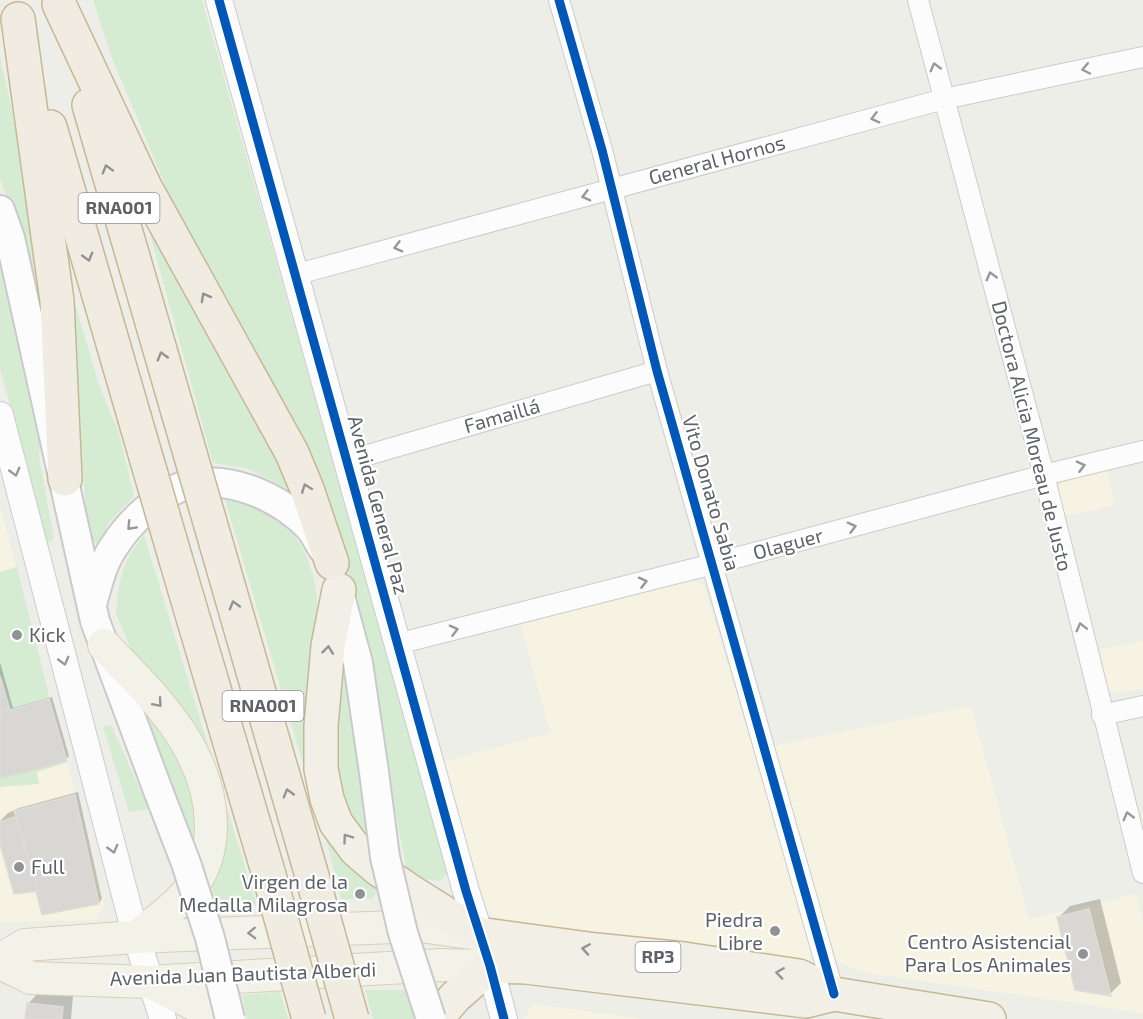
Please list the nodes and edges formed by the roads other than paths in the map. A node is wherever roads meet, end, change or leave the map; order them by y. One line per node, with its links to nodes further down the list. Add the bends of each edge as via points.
1 (219, 0): 10 (street, Avenida General Paz)
2 (559, 0): 8 (street, Vito Donato Sabia)
3 (918, 0): 7 (street, Doctora Alicia Moreau de Justo, one-way to 3)
4 (58, 2): 18 (highway, one-way to 4, via 292,453 145,187); 35 (highway, RNA001, one-way to 4, bridge)
5 (16, 10): 16 (highway, via 57,301); 34 (highway, RNA001, one-way to 34, bridge)
6 (1143, 57): 7 (street, General Hornos, one-way to 7)
7 (944, 99): 8 (street, General Hornos, one-way to 8); 15 (street, Doctora Alicia Moreau de Justo, one-way to 7)
8 (612, 189): 10 (street, General Hornos, one-way to 10); 11 (street, Vito Donato Sabia)
9 (0, 210): 16 (main road, via 10,238)
10 (294, 275): 14 (street, Avenida General Paz)
11 (657, 371): 14 (street, Famaillá); 17 (street, Vito Donato Sabia)
12 (0, 416): 26 (street, one-way to 26)
13 (1143, 451): 15 (street, Olaguer, one-way to 13)
14 (347, 460): 20 (street, Avenida General Paz)
15 (1044, 475): 17 (street, Olaguer, one-way to 15); 23 (street, Doctora Alicia Moreau de Justo, one-way to 15)
16 (65, 479): 19 (main road)
17 (713, 564): 20 (street, Olaguer, one-way to 17); 30 (street, Vito Donato Sabia)
18 (335, 577): 19 (main road, one-way to 19, via 309,527 277,502 249,489 216,482 195,483 176,489 153,505 115,544 103,565); 25 (highway, one-way to 18, via 378,868 356,850 336,823 327,799 320,747); 36 (main road, bridge, via 358,663 385,857 403,933)
19 (92, 606): 21 (main road)
20 (397, 644): 25 (street, Avenida General Paz)
21 (104, 645): 26 (main road, one-way to 26, via 161,705 190,747 211,807 211,842 195,883 179,903); 33 (main road, bridge, via 186,863)
22 (1143, 706): 23 (street)
23 (1102, 715): 24 (street, Doctora Alicia Moreau de Justo, one-way to 23)
24 (1143, 873)
25 (478, 934): 26 (main road, Avenida Juan Bautista Alberdi, one-way to 26, via 420,926); 28 (street, Avenida General Paz); 30 (highway, RP3, one-way to 25, via 799,976)
26 (136, 937): 27 (main road, Avenida Juan Bautista Alberdi, via 25,945); 29 (street)
27 (0, 961): 29 (main road, Avenida Juan Bautista Alberdi, via 31,978)
28 (490, 966): 29 (main road, Avenida Juan Bautista Alberdi, via 440,965); 30 (highway, RP3, via 806,1001); 37 (highway); 38 (street, Avenida General Paz)
29 (149, 982): 31 (street); 32 (main road)
30 (834, 994): 39 (highway, RP3)
31 (163, 1019)
32 (223, 1019)
33 (230, 1019)
34 (309, 1019)
35 (352, 1019)
36 (431, 1019)
37 (436, 1019)
38 (504, 1019)
39 (988, 1019)

